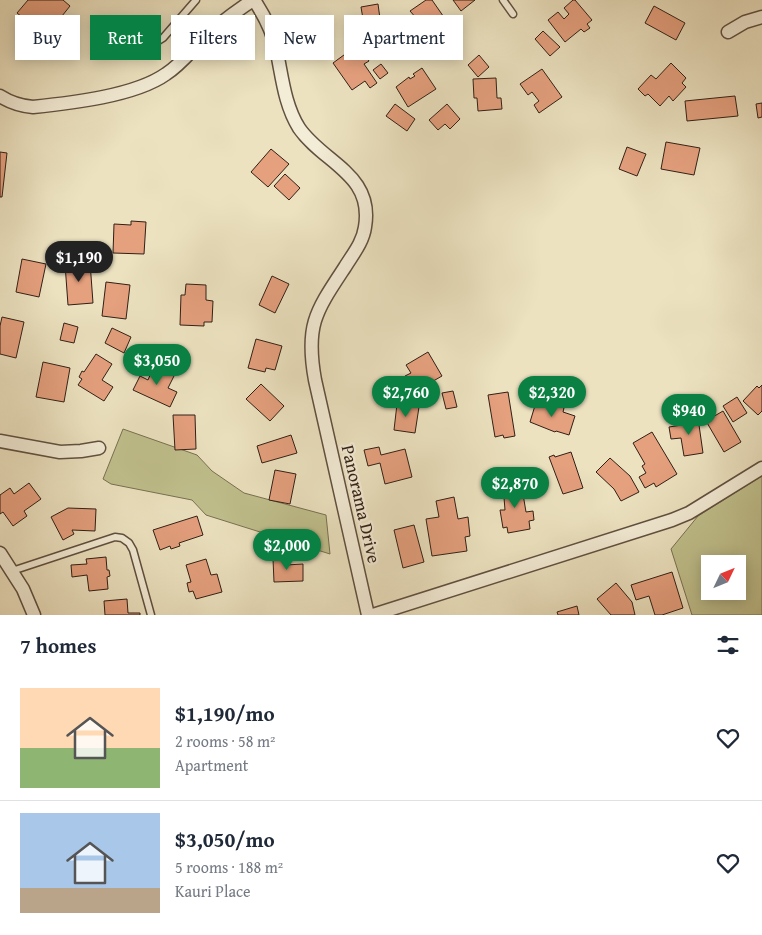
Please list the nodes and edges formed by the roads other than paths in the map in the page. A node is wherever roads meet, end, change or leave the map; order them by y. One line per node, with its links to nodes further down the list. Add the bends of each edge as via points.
1 (196, 0): 7 (lane)
2 (253, 0): 8 (street, via 218,26 173,70 143,86 33,107 10,102); 16 (street, Panorama Drive, via 273,35 285,94 299,127 354,180 364,200 364,235 320,306 311,333 311,346 315,380)
3 (503, 0): 4 (lane)
4 (513, 14)
5 (762, 17): 6 (street)
6 (728, 32)
7 (161, 39)
8 (0, 96)
9 (0, 441): 10 (street, via 60,452)
10 (99, 448)
11 (762, 468): 17 (street, via 672,520)
12 (0, 553): 13 (street)
13 (12, 572): 14 (street, via 28,597); 15 (lane, via 99,541 122,538 133,550)
14 (34, 615)
15 (151, 615)
16 (368, 615)
17 (373, 615)

